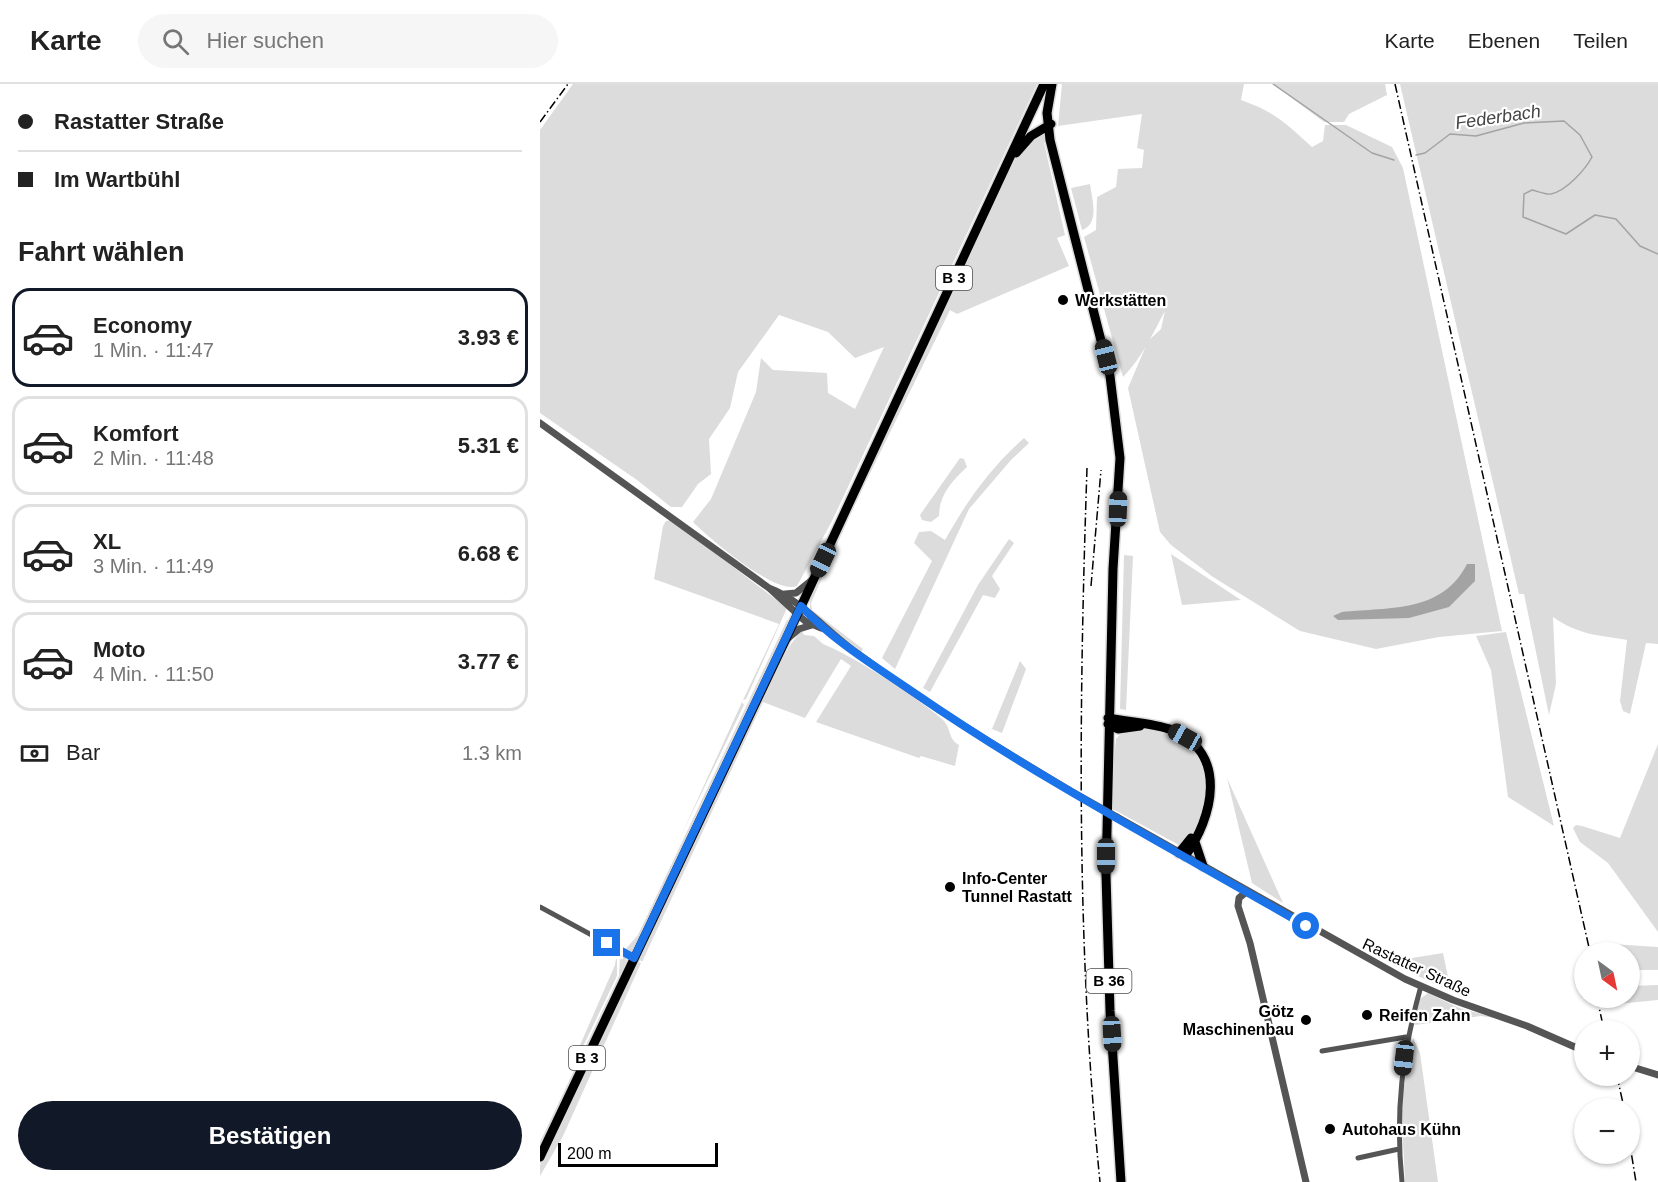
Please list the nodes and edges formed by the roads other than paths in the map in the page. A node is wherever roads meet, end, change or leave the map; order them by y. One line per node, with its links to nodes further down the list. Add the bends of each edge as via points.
1 (1044, 84): 4 (main road, B 3)
2 (1054, 85): 3 (main road, B 36, via 1048,105)
3 (1050, 124): 4 (main road, B 3, via 1027,140); 13 (main road, B 36, via 1054,155 1110,376 1117,422 1120,458)
4 (1005, 170): 6 (main road, B 3)
5 (540, 423): 7 (street)
6 (814, 579): 8 (street, via 796,592); 9 (main road, B 3)
7 (769, 588): 8 (street); 9 (street)
8 (785, 594): 9 (street)
9 (799, 610): 10 (street); 11 (street); 12 (main road, B 3)
10 (812, 625): 11 (street); 12 (street, via 799,629)
11 (825, 630): 19 (street, Rastatter Straße, bridge, via 969,730)
12 (785, 641): 23 (main road, B 3)
13 (1108, 721): 14 (main road); 15 (main road); 16 (main road, B 36)
14 (1145, 725): 15 (main road); 17 (main road, via 1178,734 1203,757 1212,790)
15 (1124, 729): 16 (main road)
16 (1107, 746): 33 (main road, B 36, via 1106,875)
17 (1199, 829): 18 (main road); 19 (main road)
18 (1195, 842): 19 (main road); 20 (main road)
19 (1182, 855): 20 (street, Rastatter Straße)
20 (1203, 866): 21 (street, Rastatter Straße)
21 (1246, 892): 24 (street, Rastatter Straße); 34 (street, via 1240,911)
22 (540, 907): 23 (street)
23 (634, 958): 31 (main road, B 3)
24 (1421, 986): 25 (street); 26 (street, Rastatter Straße)
25 (1406, 1037): 27 (street); 30 (street, via 1398,1102)
26 (1574, 1047)
27 (1322, 1051)
28 (1640, 1069): 29 (street)
29 (1658, 1075)
30 (1399, 1149): 32 (street); 35 (street)
31 (540, 1157)
32 (1358, 1158)
33 (1121, 1182)
34 (1306, 1182)
35 (1402, 1182)

